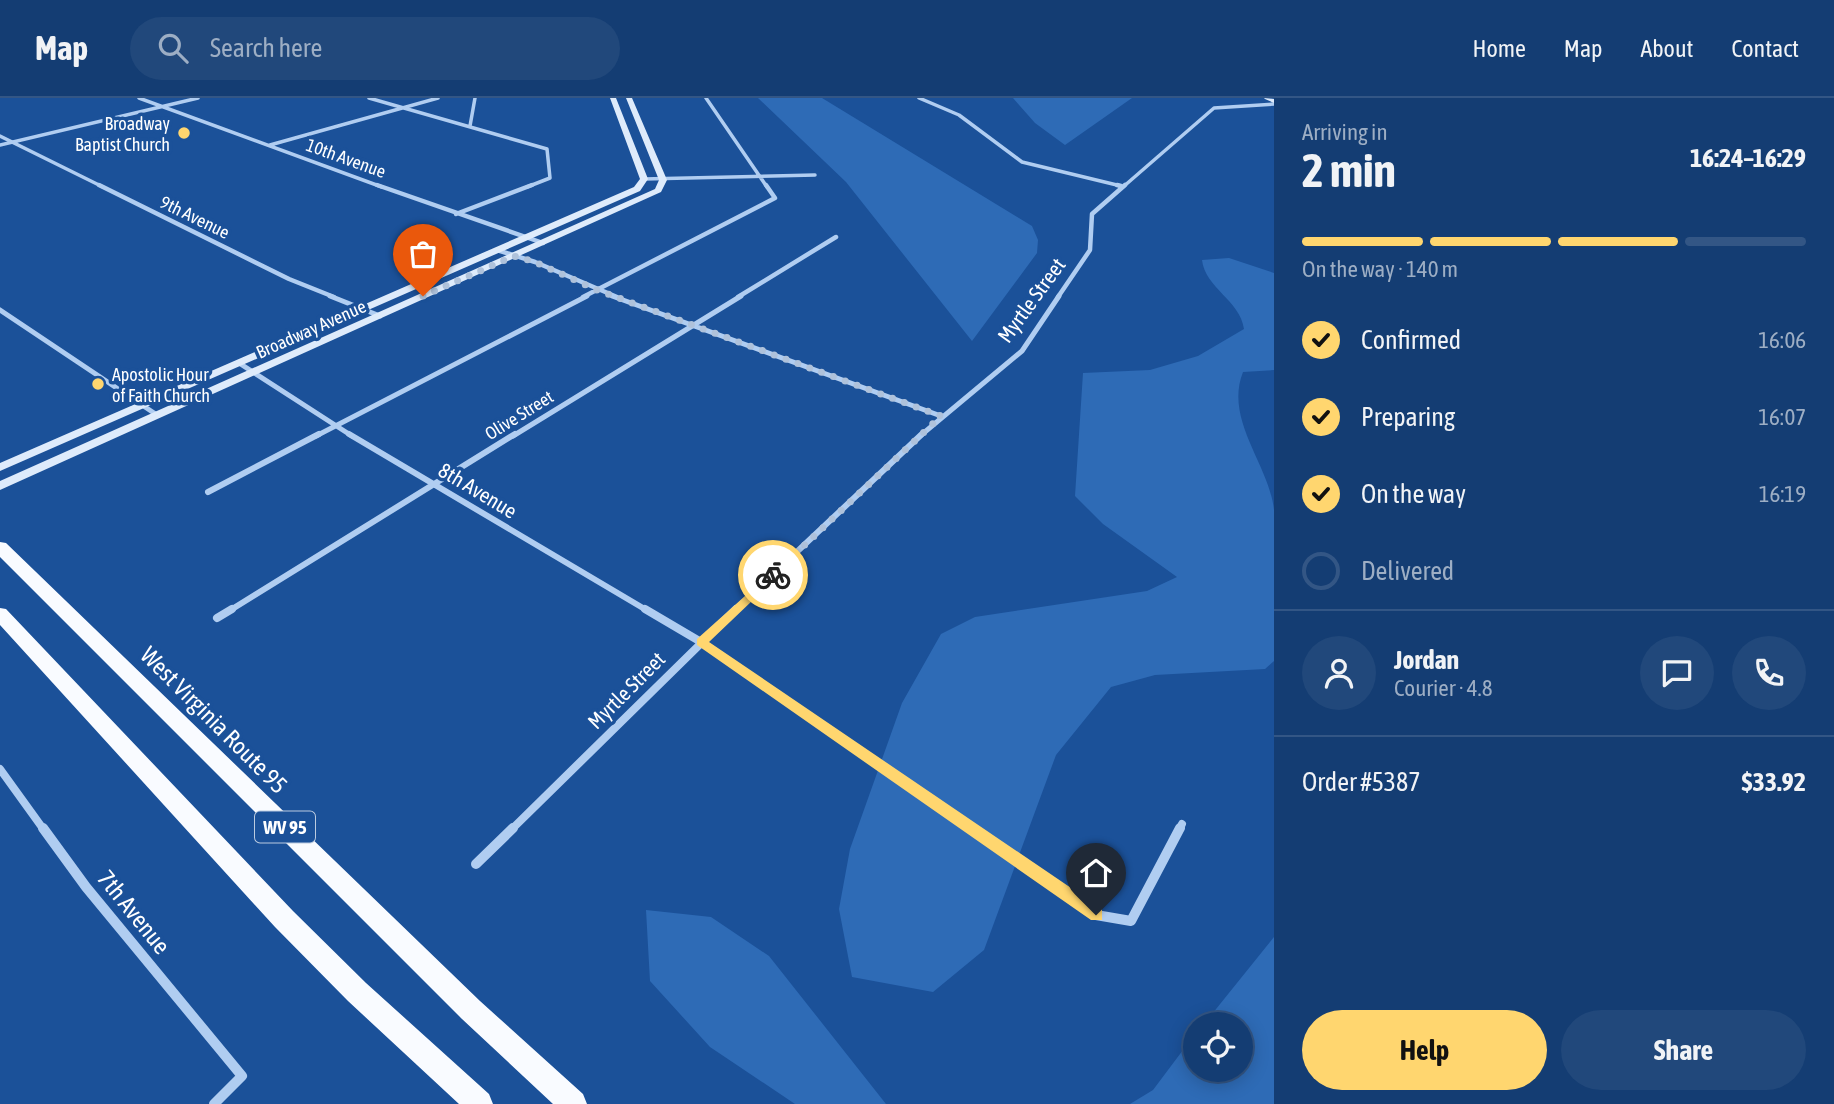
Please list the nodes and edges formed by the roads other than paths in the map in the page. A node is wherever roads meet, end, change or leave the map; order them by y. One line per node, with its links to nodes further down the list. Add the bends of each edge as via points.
1 (139, 98): 11 (street, 10th Avenue)
2 (198, 98): 11 (street)
3 (369, 98): 12 (street)
4 (438, 98): 12 (street)
5 (475, 98): 13 (street)
6 (613, 98): 20 (main road)
7 (629, 98): 21 (main road)
8 (706, 98): 19 (street)
9 (919, 98): 22 (street, via 958,115 1021,162)
10 (1272, 100): 22 (street, Myrtle Street, via 1219,105)
11 (162, 106): 15 (street); 17 (street, 10th Avenue)
12 (403, 108): 13 (street); 17 (street)
13 (470, 126): 23 (street, via 547,149 550,178)
14 (0, 136): 15 (street, 9th Avenue)
15 (12, 142): 16 (street); 30 (street, 9th Avenue, via 289,279)
16 (0, 145)
17 (270, 145): 23 (street, 10th Avenue)
18 (815, 174): 19 (street)
19 (759, 176): 21 (street); 29 (street, via 775,198)
20 (644, 179): 21 (street); 24 (main road, Broadway Avenue, via 631,192)
21 (663, 180): 26 (main road, Broadway Avenue, via 652,194)
22 (1121, 186): 38 (street, Myrtle Street, via 1092,214 1090,250 1022,351)
23 (456, 214): 24 (street, 10th Avenue)
24 (527, 237): 26 (street, 10th Avenue); 27 (main road, Broadway Avenue)
25 (836, 237): 33 (street, Olive Street)
26 (543, 243): 28 (main road, Broadway Avenue)
27 (497, 250): 28 (street); 30 (main road, Broadway Avenue)
28 (514, 256): 29 (street); 32 (main road, Broadway Avenue)
29 (597, 290): 33 (street); 39 (street)
30 (363, 309): 32 (street, 9th Avenue); 34 (main road, Broadway Avenue)
31 (0, 310): 36 (street)
32 (380, 316): 35 (main road, Broadway Avenue)
33 (693, 325): 38 (street); 41 (street, Olive Street)
34 (239, 363): 35 (street, 8th Avenue); 36 (main road, Broadway Avenue)
35 (255, 372): 37 (main road, Broadway Avenue); 39 (street, 8th Avenue)
36 (142, 405): 37 (street); 40 (main road, Broadway Avenue)
37 (157, 415): 42 (main road, Broadway Avenue)
38 (941, 416): 47 (street, Myrtle Street)
39 (335, 426): 41 (street, 8th Avenue); 43 (street)
40 (0, 467)
41 (434, 484): 46 (street, Olive Street); 47 (street, 8th Avenue)
42 (0, 486)
43 (208, 492)
44 (0, 547): 53 (main road, West Virginia Route 95 / WV 95, via 471,1010)
45 (0, 614): 52 (main road, WV 95, via 284,919)
46 (217, 618)
47 (701, 642): 49 (street, 8th Avenue, via 1096,915 1130,921); 50 (street, Myrtle Street)
48 (0, 769): 51 (street, 7th Avenue, via 86,887 242,1076)
49 (1182, 824)
50 (476, 864)
51 (214, 1104)
52 (480, 1104)
53 (573, 1104)

